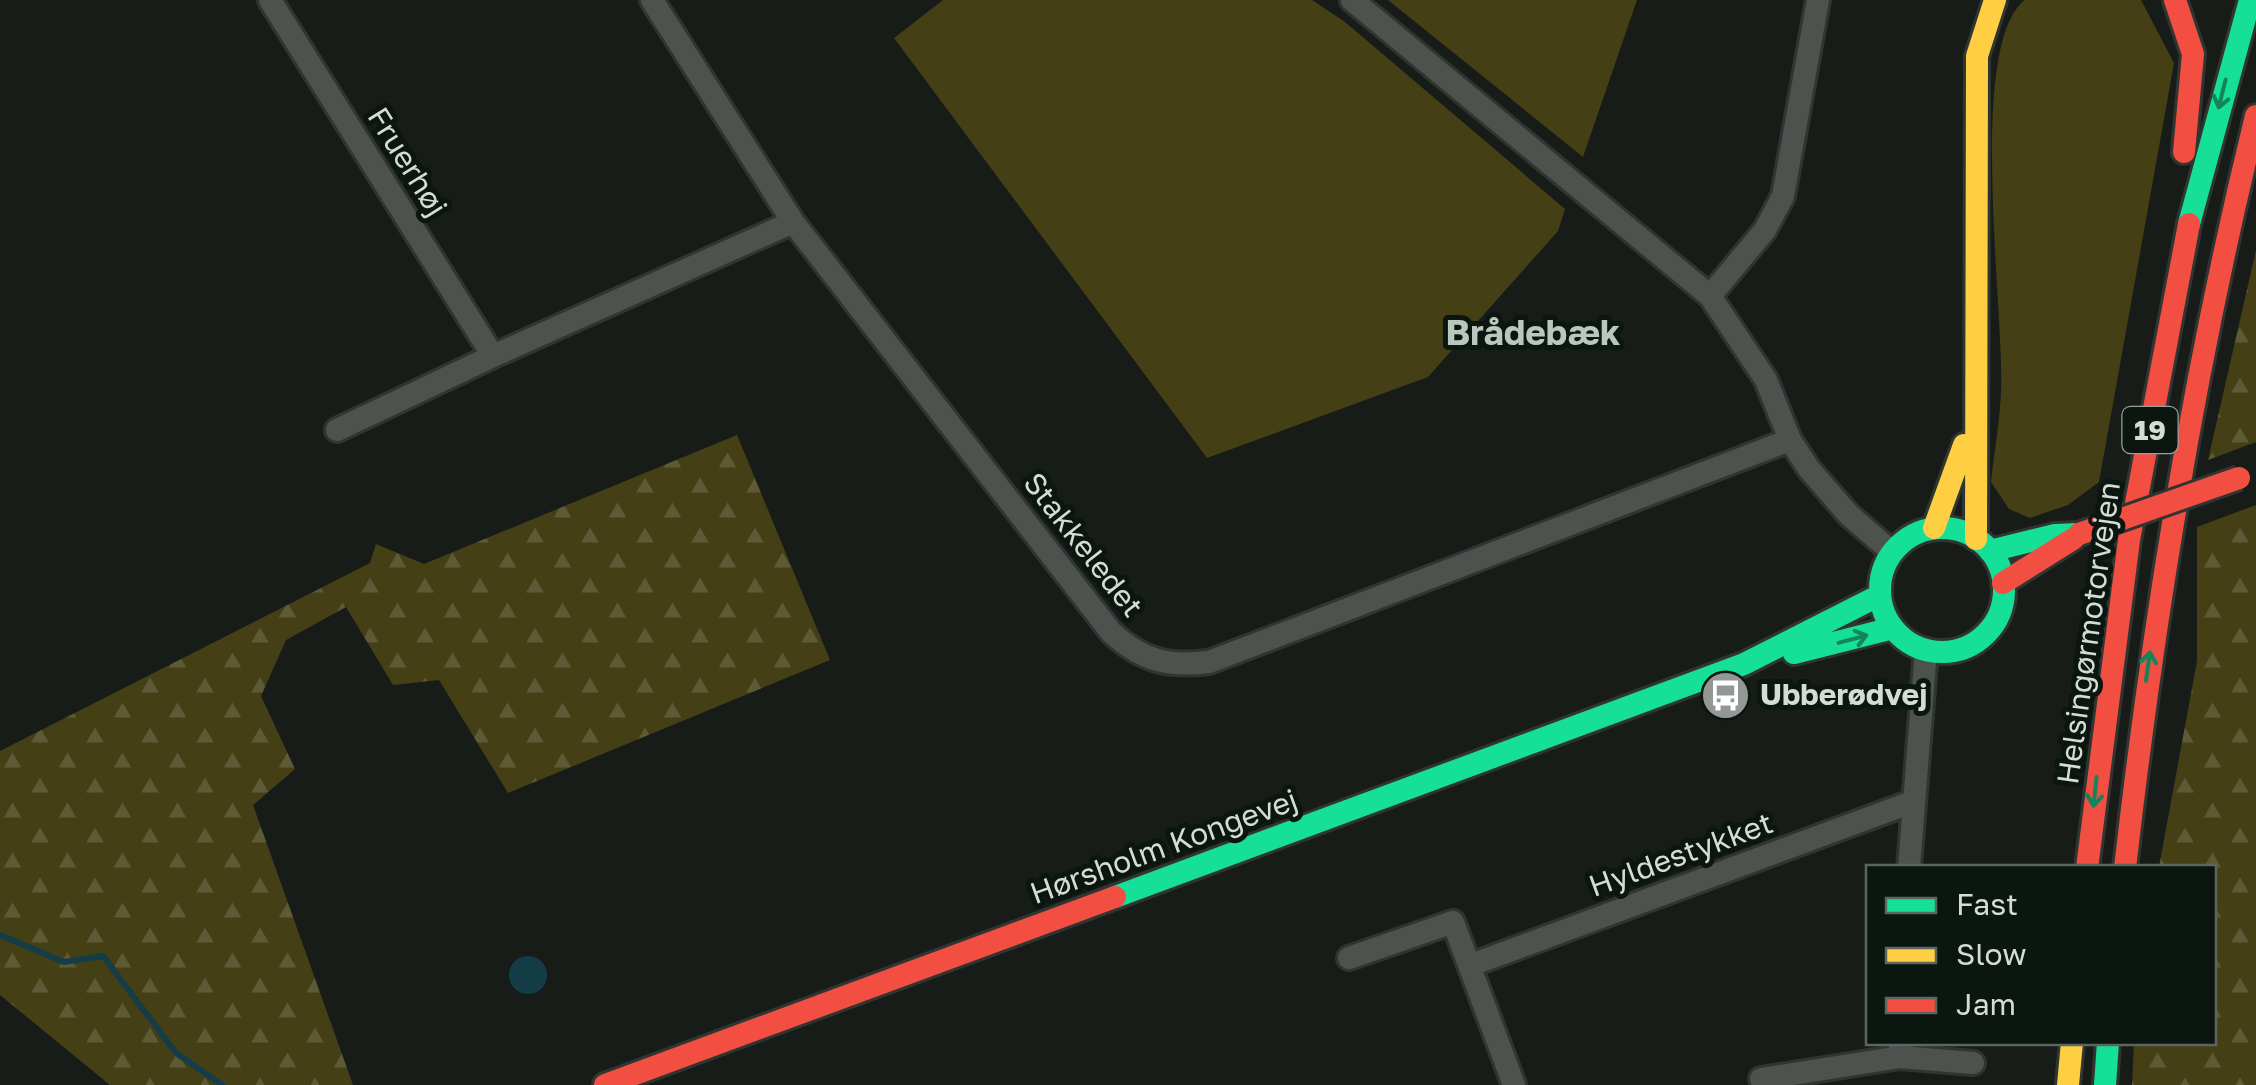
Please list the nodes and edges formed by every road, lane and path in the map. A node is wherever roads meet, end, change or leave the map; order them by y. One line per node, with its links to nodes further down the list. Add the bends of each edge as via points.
1 (270, 0): 12 (street, Fruerhøj)
2 (1352, 0): 11 (street)
3 (1818, 0): 11 (street, via 1783,196 1765,230)
4 (1995, 0): 14 (main road, via 1977,56)
5 (2176, 0): 27 (main road, via 2194,52 2192,106 2108,587)
6 (2250, 0): 27 (main road, Helsingørmotorvejen / 19, one-way to 27, via 2208,150 2165,351)
7 (654, 1): 10 (street, Stakkeledet)
8 (2256, 116): 13 (main road, Helsingørmotorvejen / 19)
9 (2256, 186): 13 (main road)
10 (793, 222): 12 (street); 16 (street, Stakkeledet, via 1112,632 1146,659 1178,666 1209,662)
11 (1710, 296): 16 (street, via 1766,380)
12 (493, 356): 15 (street)
13 (2194, 383): 31 (main road, Helsingørmotorvejen / 19, one-way to 13, via 2154,621)
14 (1975, 408): 18 (main road); 20 (main road)
15 (337, 430)
16 (1790, 440): 21 (street, via 1849,515)
17 (2248, 475): 19 (main road, bridge)
18 (1934, 528): 20 (main road, via 1963,532); 21 (main road)
19 (2080, 534): 20 (main road); 22 (main road)
20 (1983, 545): 22 (main road)
21 (1892, 552): 23 (main road)
22 (2003, 583): 25 (main road, via 1989,630 1960,649)
23 (1880, 595): 24 (main road); 26 (main road, Hørsholm Kongevej)
24 (1893, 628): 25 (main road); 26 (main road, Hørsholm Kongevej, one-way to 24)
25 (1926, 650): 28 (street)
26 (1744, 664): 39 (main road, Hørsholm Kongevej)
27 (2101, 737): 30 (main road, Helsingørmotorvejen / 19, one-way to 30)
28 (1912, 802): 29 (street); 33 (street, Hyldestykket)
29 (1909, 865)
30 (2087, 865)
31 (2126, 865)
32 (1349, 958): 33 (street, via 1453,922)
33 (1471, 965): 41 (street)
34 (2072, 1045): 42 (main road)
35 (2108, 1045): 43 (main road)
36 (1900, 1050): 37 (street); 38 (street)
37 (1972, 1063)
38 (1761, 1079)
39 (631, 1080): 40 (main road, Hørsholm Kongevej)
40 (605, 1085)
41 (1514, 1085)
42 (2068, 1085)
43 (2105, 1085)

